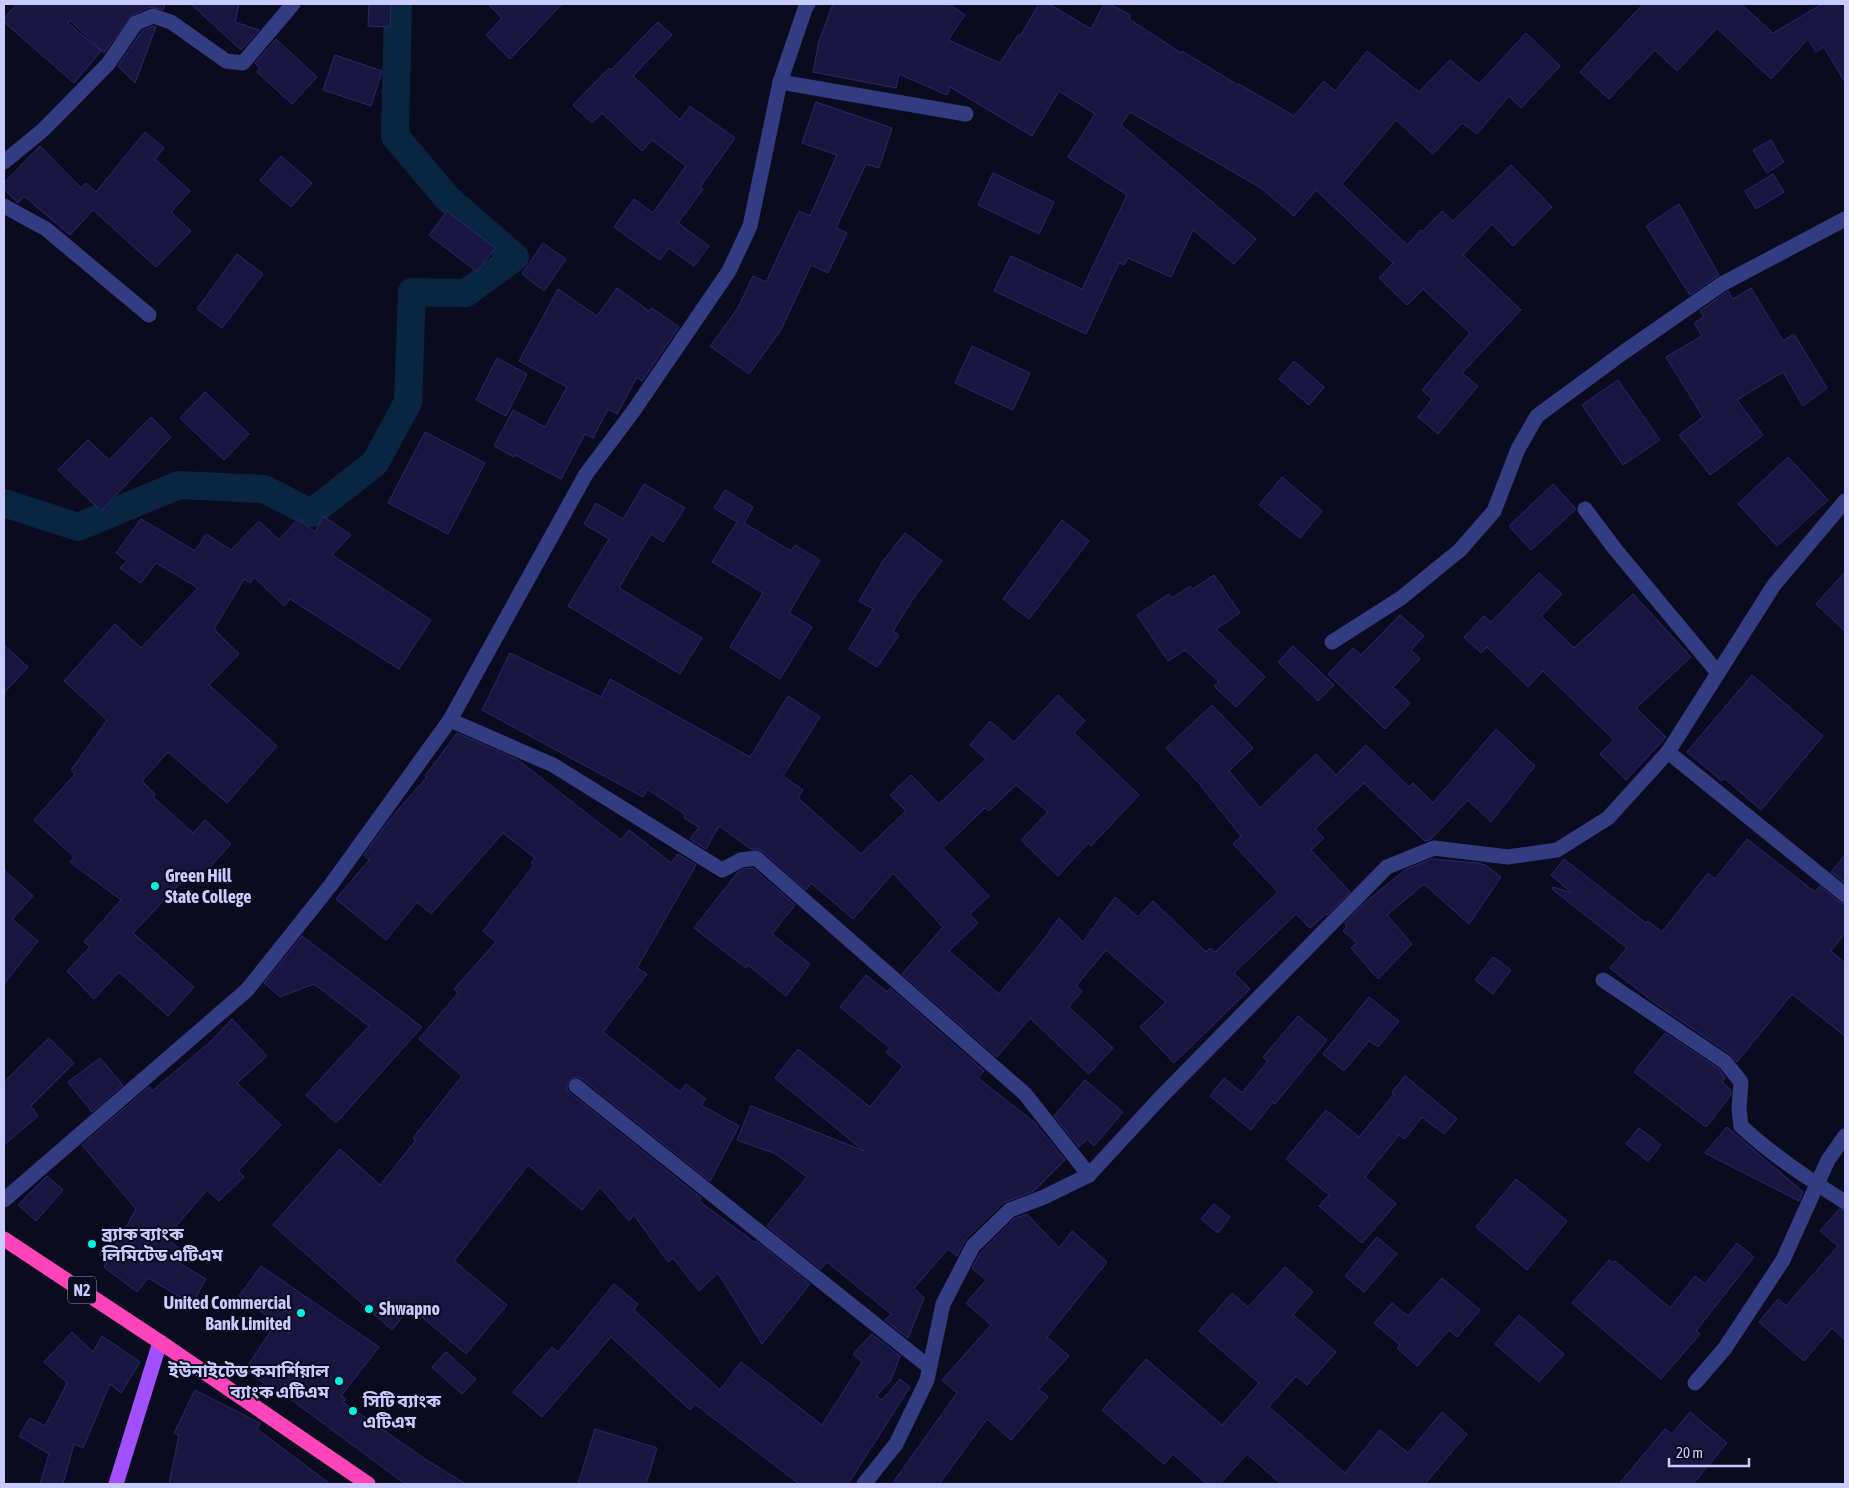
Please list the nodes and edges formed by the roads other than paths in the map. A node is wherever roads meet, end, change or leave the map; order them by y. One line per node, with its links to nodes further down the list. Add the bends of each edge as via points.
1 (293, 4): 5 (street, via 243,63 226,61 170,22 153,16 136,22 108,64 43,130)
2 (808, 4): 3 (street)
3 (780, 82): 4 (street); 13 (street, via 750,226 729,271 586,474)
4 (966, 114)
5 (4, 162)
6 (4, 206): 8 (street, via 46,229)
7 (1845, 220): 11 (street, via 1722,284 1537,416 1518,448 1494,511 1460,550 1401,598)
8 (149, 315)
9 (1845, 500): 12 (street, via 1774,585)
10 (1585, 509): 12 (street)
11 (1332, 642)
12 (1718, 673): 14 (street)
13 (450, 720): 19 (street, via 553,765 722,870 741,860 756,858 1025,1094); 21 (street, via 330,886 247,990)
14 (1668, 752): 15 (street); 19 (street, via 1608,818 1557,850 1508,857 1434,848 1387,867)
15 (1845, 895)
16 (1603, 980): 20 (street, via 1725,1062 1741,1082 1740,1126)
17 (576, 1086): 25 (street)
18 (1845, 1136): 20 (street, via 1828,1160)
19 (1089, 1175): 25 (street, via 1010,1210 973,1246 943,1304)
20 (1817, 1184): 22 (street); 26 (street, via 1783,1260 1725,1348)
21 (4, 1200)
22 (1845, 1202)
23 (4, 1239): 24 (highway, N2)
24 (160, 1342): 27 (main road); 28 (highway, N2)
25 (929, 1367): 29 (street, via 927,1380 896,1444)
26 (1695, 1383)
27 (116, 1484)
28 (368, 1484)
29 (864, 1484)

